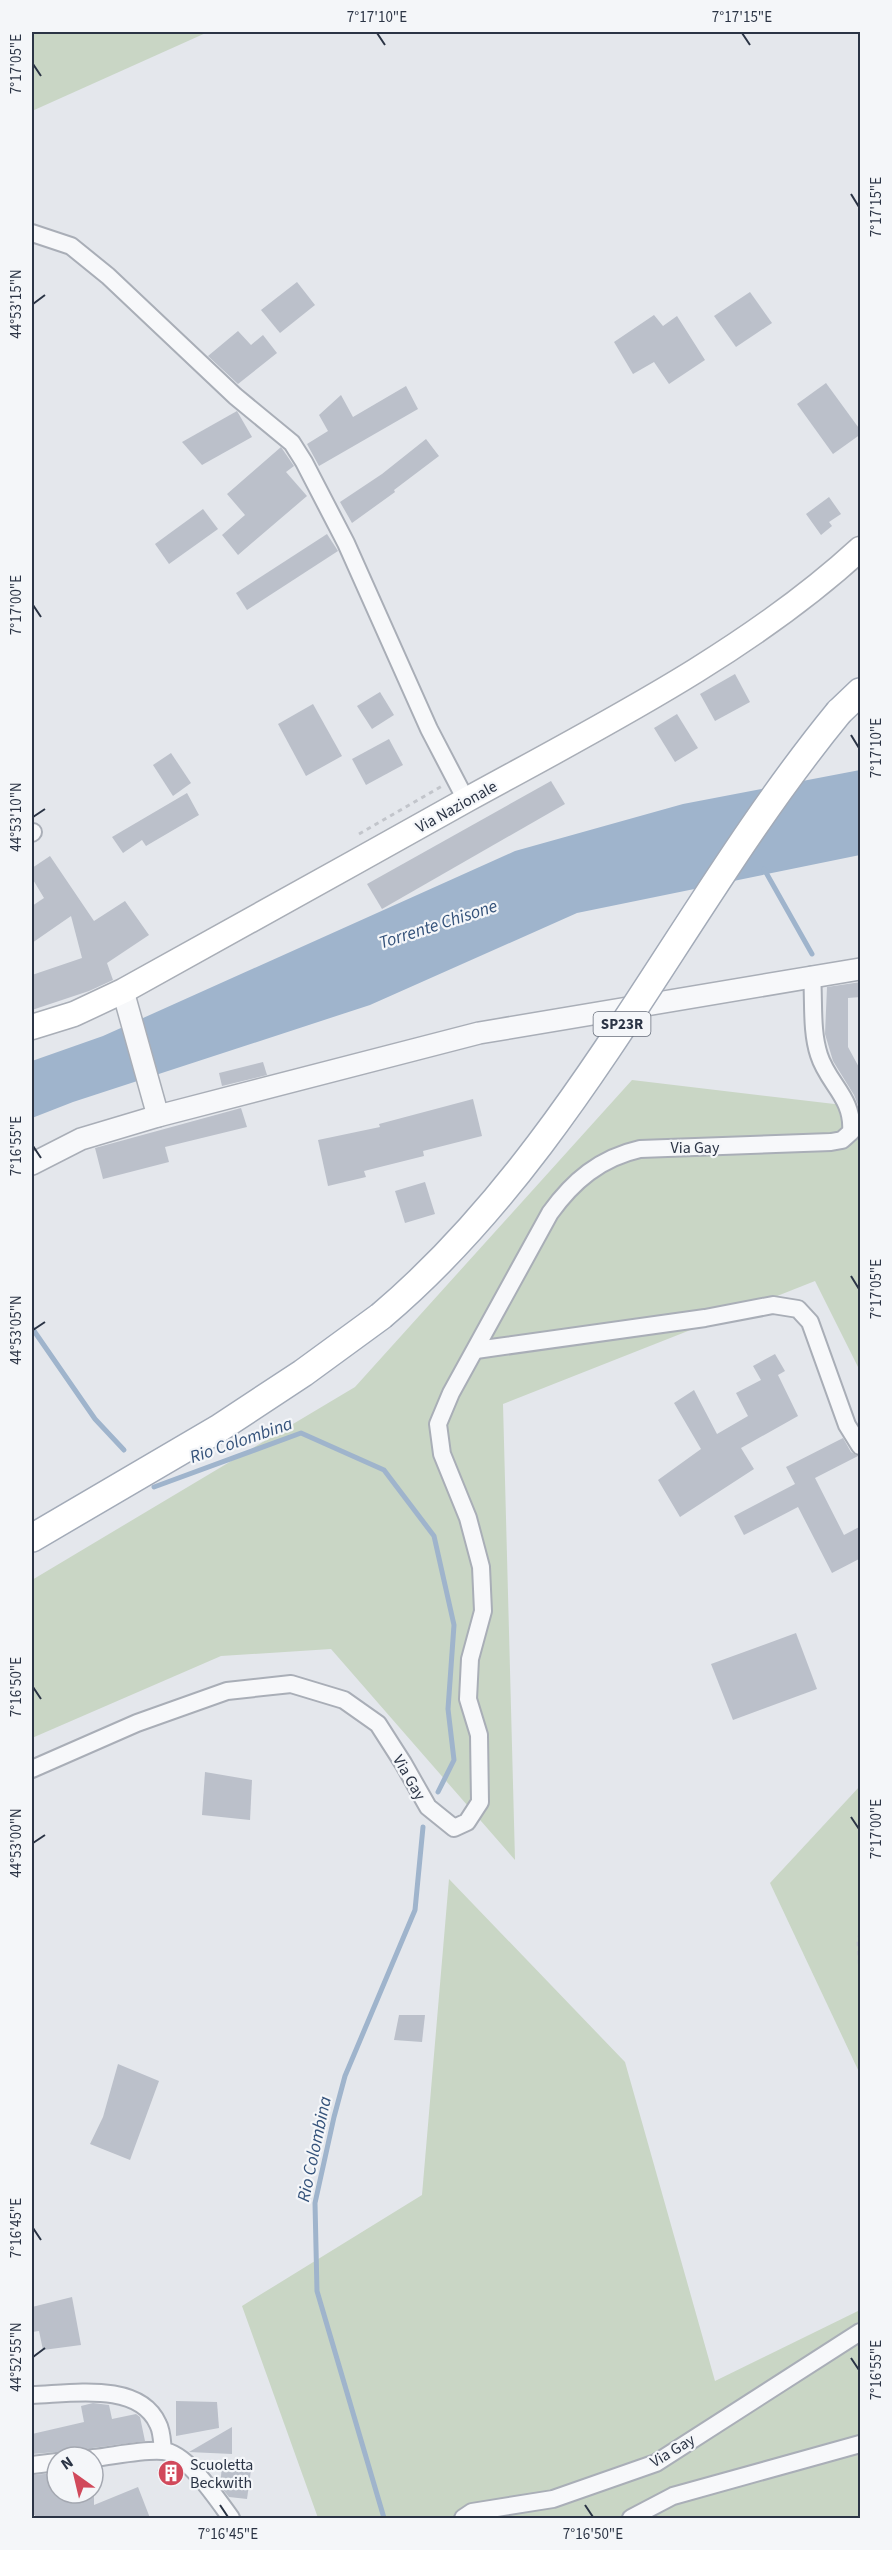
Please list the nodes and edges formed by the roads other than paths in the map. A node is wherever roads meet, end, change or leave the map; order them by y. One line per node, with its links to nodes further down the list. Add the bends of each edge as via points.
1 (32, 232): 4 (street, via 71,246 292,444 346,543 429,729)
2 (861, 549): 4 (main road, Via Nazionale, via 757,630 652,696)
3 (861, 692): 13 (main road, SP23R, bridge, via 839,712 751,830 553,1129 489,1209 417,1285 303,1373 219,1429)
4 (466, 800): 7 (main road, Via Nazionale)
5 (861, 969): 6 (street)
6 (812, 975): 9 (street, via 479,1033); 11 (street, Via Gay, via 816,1046 849,1108 851,1132 831,1143 640,1149 605,1161 585,1173 550,1213)
7 (123, 991): 8 (main road, Via Nazionale, via 74,1014); 9 (street)
8 (32, 1027)
9 (158, 1116): 10 (street, via 81,1139)
10 (32, 1164)
11 (476, 1350): 12 (street, via 773,1305 789,1306 798,1309 810,1322 847,1425); 14 (street, Via Gay, via 438,1424 442,1454 468,1518 481,1567 483,1611 470,1659 468,1699 479,1735 480,1802 467,1822 454,1828 428,1807 378,1724 344,1700 291,1684 227,1691 137,1723)
12 (861, 1446)
13 (32, 1538)
14 (32, 1769)
15 (861, 2332): 21 (street, Via Gay, via 656,2463 553,2499 472,2512)
16 (32, 2395): 18 (street, via 116,2393 126,2397 146,2406 159,2424)
17 (861, 2444): 22 (street, via 673,2496)
18 (163, 2451): 19 (street); 20 (street, via 179,2456)
19 (105, 2457)
20 (231, 2518)
21 (463, 2518)
22 (631, 2518)

